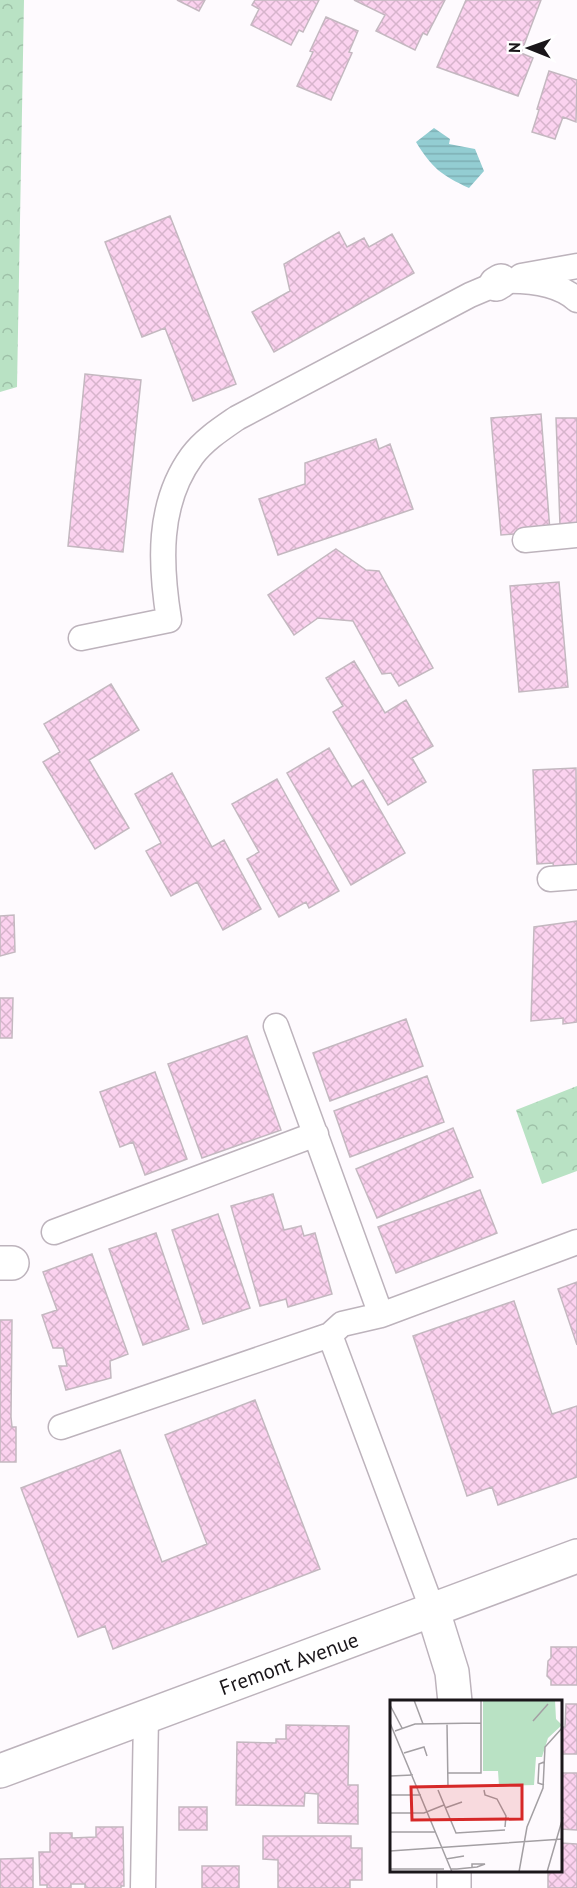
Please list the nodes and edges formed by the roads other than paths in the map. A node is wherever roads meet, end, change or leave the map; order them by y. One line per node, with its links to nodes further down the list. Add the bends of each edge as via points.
1 (577, 266): 2 (lane)
2 (499, 283): 3 (lane, via 539,283); 6 (lane, via 237,418 213,435 193,455 170,499 162,559 169,620)
3 (577, 300)
4 (577, 535): 5 (lane)
5 (525, 540)
6 (81, 638)
7 (577, 877): 8 (lane)
8 (550, 879)
9 (276, 1026): 10 (lane)
10 (315, 1134): 11 (lane); 13 (lane)
11 (54, 1232)
12 (577, 1242): 13 (lane)
13 (381, 1315): 14 (lane, via 342,1324)
14 (330, 1335): 15 (lane); 17 (lane)
15 (61, 1426)
16 (577, 1556): 17 (main road, Fremont Avenue)
17 (433, 1611): 18 (main road, via 452,1672); 19 (main road, Fremont Avenue)
18 (455, 1700)
19 (146, 1716): 20 (main road, Fremont Avenue); 21 (lane)
20 (0, 1771)
21 (143, 1888)

